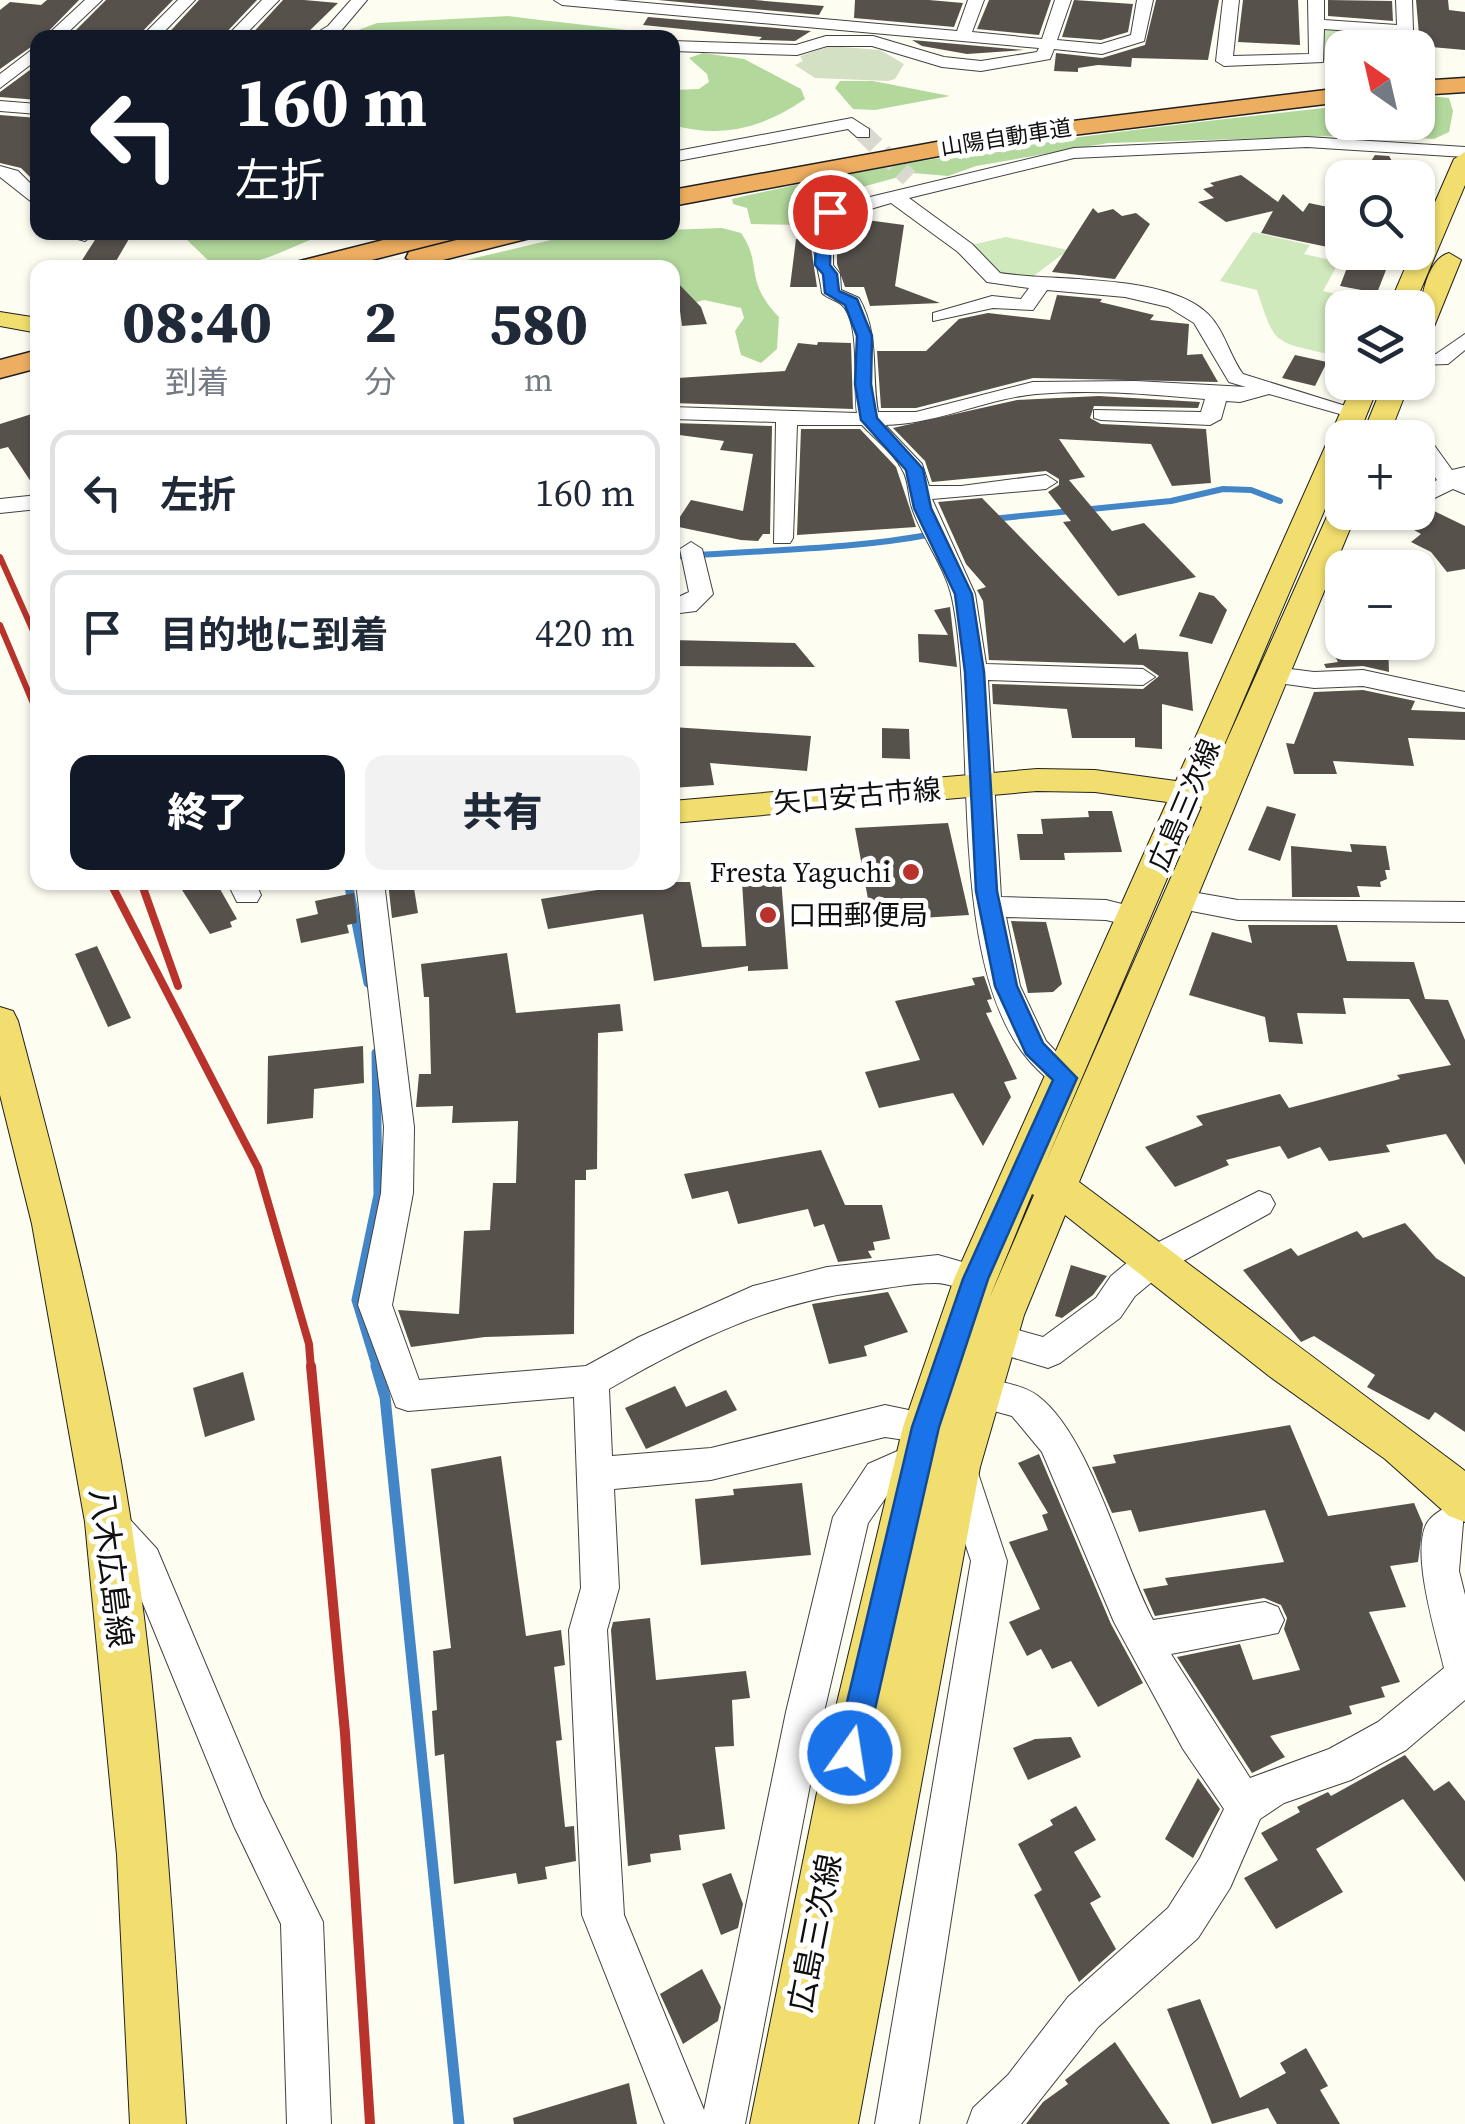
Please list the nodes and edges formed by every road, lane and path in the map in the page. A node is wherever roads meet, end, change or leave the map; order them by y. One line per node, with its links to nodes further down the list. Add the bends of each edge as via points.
1 (94, 0): 17 (street)
2 (187, 0): 18 (street)
3 (271, 0): 19 (street)
4 (359, 0): 20 (street)
5 (562, 0): 13 (street)
6 (801, 0): 15 (street)
7 (976, 0): 21 (street)
8 (1063, 0): 22 (street)
9 (1145, 0): 22 (street, via 1138,38 1102,49)
10 (1232, 0): 16 (street, via 1224,61 1317,60)
11 (1316, 0): 16 (street)
12 (1404, 0): 16 (street, via 1405,30)
13 (629, 3): 14 (street)
14 (712, 6): 15 (street)
15 (790, 20): 21 (street, via 882,21)
16 (1318, 24)
17 (61, 30)
18 (156, 30)
19 (241, 30)
20 (332, 30)
21 (963, 36): 22 (street)
22 (1051, 44): 23 (street, via 1044,56 981,66 873,41 826,40 797,50)
23 (680, 46)
24 (30, 57): 28 (street)
25 (1465, 72): 26 (highway)
26 (1435, 79)
27 (1435, 82): 30 (highway)
28 (0, 83)
29 (1325, 84): 38 (highway, 山陽自動車道, via 996,123)
30 (1465, 85)
31 (1325, 97): 41 (highway, 山陽自動車道, via 1008,136)
32 (0, 106): 33 (street)
33 (30, 108)
34 (863, 134): 35 (street, via 852,123)
35 (680, 155)
36 (1465, 155): 40 (street, via 1308,142 1114,148 914,183); 48 (main road)
37 (0, 171): 39 (street)
38 (680, 181)
39 (30, 194)
40 (892, 195): 47 (street, via 994,278); 64 (street, via 830,212 824,220 822,265 832,293 852,302 865,336)
41 (680, 197)
42 (1465, 220): 49 (main road)
43 (417, 240): 45 (highway)
44 (489, 240): 46 (highway)
45 (335, 260)
46 (411, 260)
47 (1044, 282): 50 (street, via 1026,306 992,302); 59 (street, via 1121,292 1194,312 1229,371)
48 (1408, 290)
49 (1435, 293)
50 (940, 317)
51 (0, 319): 52 (main road)
52 (30, 325)
53 (1465, 340): 57 (street)
54 (30, 341): 55 (highway)
55 (0, 349)
56 (30, 360): 58 (highway)
57 (1435, 360)
58 (0, 369)
59 (1266, 388): 60 (street); 65 (street)
60 (1216, 394): 62 (street, via 1210,419); 64 (street, via 1034,388 916,418)
61 (680, 413): 63 (street)
62 (1101, 414)
63 (787, 417): 64 (street); 75 (street)
64 (869, 420): 69 (street, via 914,469)
65 (1329, 420)
66 (1435, 456): 67 (street)
67 (1460, 481): 70 (street)
68 (1046, 482): 69 (street)
69 (919, 492): 78 (street, via 964,594)
70 (1435, 492)
71 (30, 503): 72 (street)
72 (0, 506)
73 (1325, 525): 83 (main road, 広島三次線)
74 (1325, 530): 79 (main road, 広島三次線)
75 (782, 538)
76 (691, 549): 77 (street, via 701,594)
77 (680, 606)
78 (975, 672): 80 (street); 82 (street)
79 (1274, 675): 81 (street, via 1363,678); 83 (main road, 広島三次線)
80 (1143, 677)
81 (1465, 700)
82 (978, 785): 83 (main road, 矢口安古市線, via 1095,781); 84 (main road, 矢口安古市線); 87 (street)
83 (1205, 794): 86 (main road, 広島三次線); 89 (main road, 広島三次線)
84 (680, 811)
85 (371, 890): 97 (street, via 399,1127 397,1193 375,1305 408,1396)
86 (1182, 900): 88 (street, via 1238,910); 92 (main road, 広島三次線)
87 (990, 907): 89 (street); 91 (street, via 1006,986 1034,1048)
88 (1465, 912)
89 (1136, 917): 91 (main road, 広島三次線)
90 (0, 1021): 103 (main road, 八木広島線, via 52,1224)
91 (1066, 1078): 92 (main road, 広島三次線)
92 (1043, 1180): 94 (main road); 95 (main road, 広島三次線); 96 (main road, 広島三次線)
93 (1259, 1204): 94 (street)
94 (1153, 1260): 96 (street, via 1108,1308 1048,1354); 101 (main road, via 1413,1454)
95 (975, 1279): 97 (street, via 938,1269 827,1280 765,1296); 99 (main road, 広島三次線)
96 (996, 1338): 98 (main road, 広島三次線)
97 (591, 1381): 100 (street)
98 (980, 1393): 99 (main road, 広島三次線); 105 (street, via 1026,1405 1054,1442)
99 (934, 1451): 100 (street, via 884,1421 711,1464); 108 (main road, 広島三次線); 112 (street, via 881,1475 851,1517); 113 (street, via 990,1562)
100 (595, 1474): 111 (street, via 600,1588 588,1630 603,1915)
101 (1465, 1501)
102 (1465, 1516): 106 (street, via 1442,1531 1441,1571)
103 (108, 1522): 109 (main road, 八木広島線, via 143,1854); 110 (street, via 144,1561 248,1812 302,1922)
104 (1265, 1620): 105 (street)
105 (1145, 1640): 107 (street)
106 (1464, 1668): 107 (street, via 1460,1680 1392,1736 1337,1766 1274,1786)
107 (1246, 1805): 114 (street, via 1183,1923 1083,2012 1024,2091)
108 (796, 2122)
109 (158, 2124)
110 (309, 2124)
111 (687, 2124)
112 (723, 2124)
113 (897, 2124)
114 (989, 2124)

